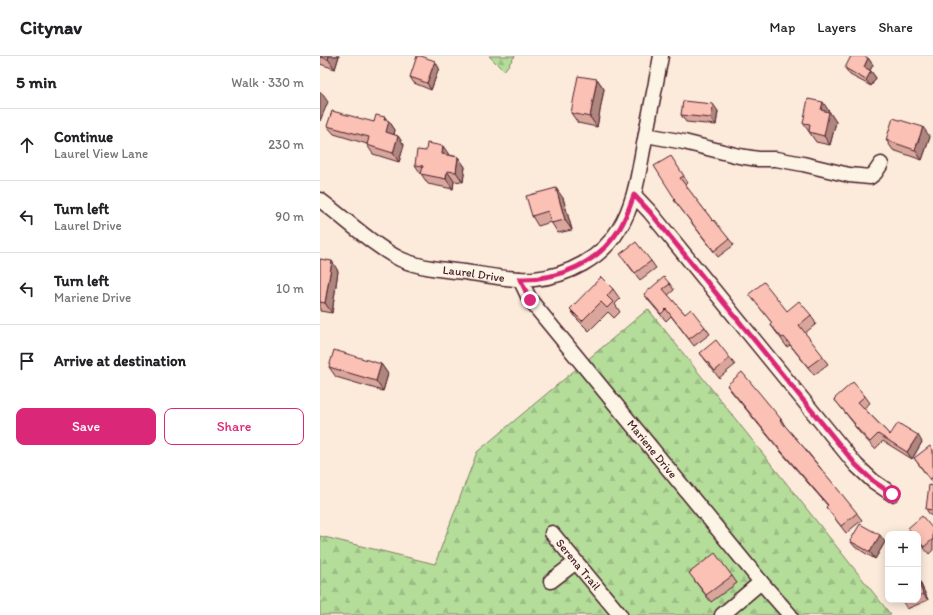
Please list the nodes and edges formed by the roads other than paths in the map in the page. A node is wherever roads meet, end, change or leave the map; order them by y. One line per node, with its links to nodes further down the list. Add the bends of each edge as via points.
1 (661, 56): 2 (street, Laurel Drive)
2 (646, 135): 3 (street, via 739,156 776,159 870,177); 4 (street, Laurel Drive)
3 (880, 164)
4 (634, 195): 6 (street, Laurel Drive, via 619,229 602,251 581,265 554,276); 7 (street, via 856,465)
5 (320, 200): 6 (street, Laurel Drive, via 377,245 404,260 433,268)
6 (520, 279): 11 (street, Mariene Drive, via 530,300)
7 (892, 494)
8 (552, 533): 9 (street, Serena Trail)
9 (576, 562): 10 (street); 12 (street, Serena Trail)
10 (551, 581)
11 (761, 582): 13 (street); 14 (street, Mariene Drive)
12 (620, 615)
13 (722, 615)
14 (790, 615)

